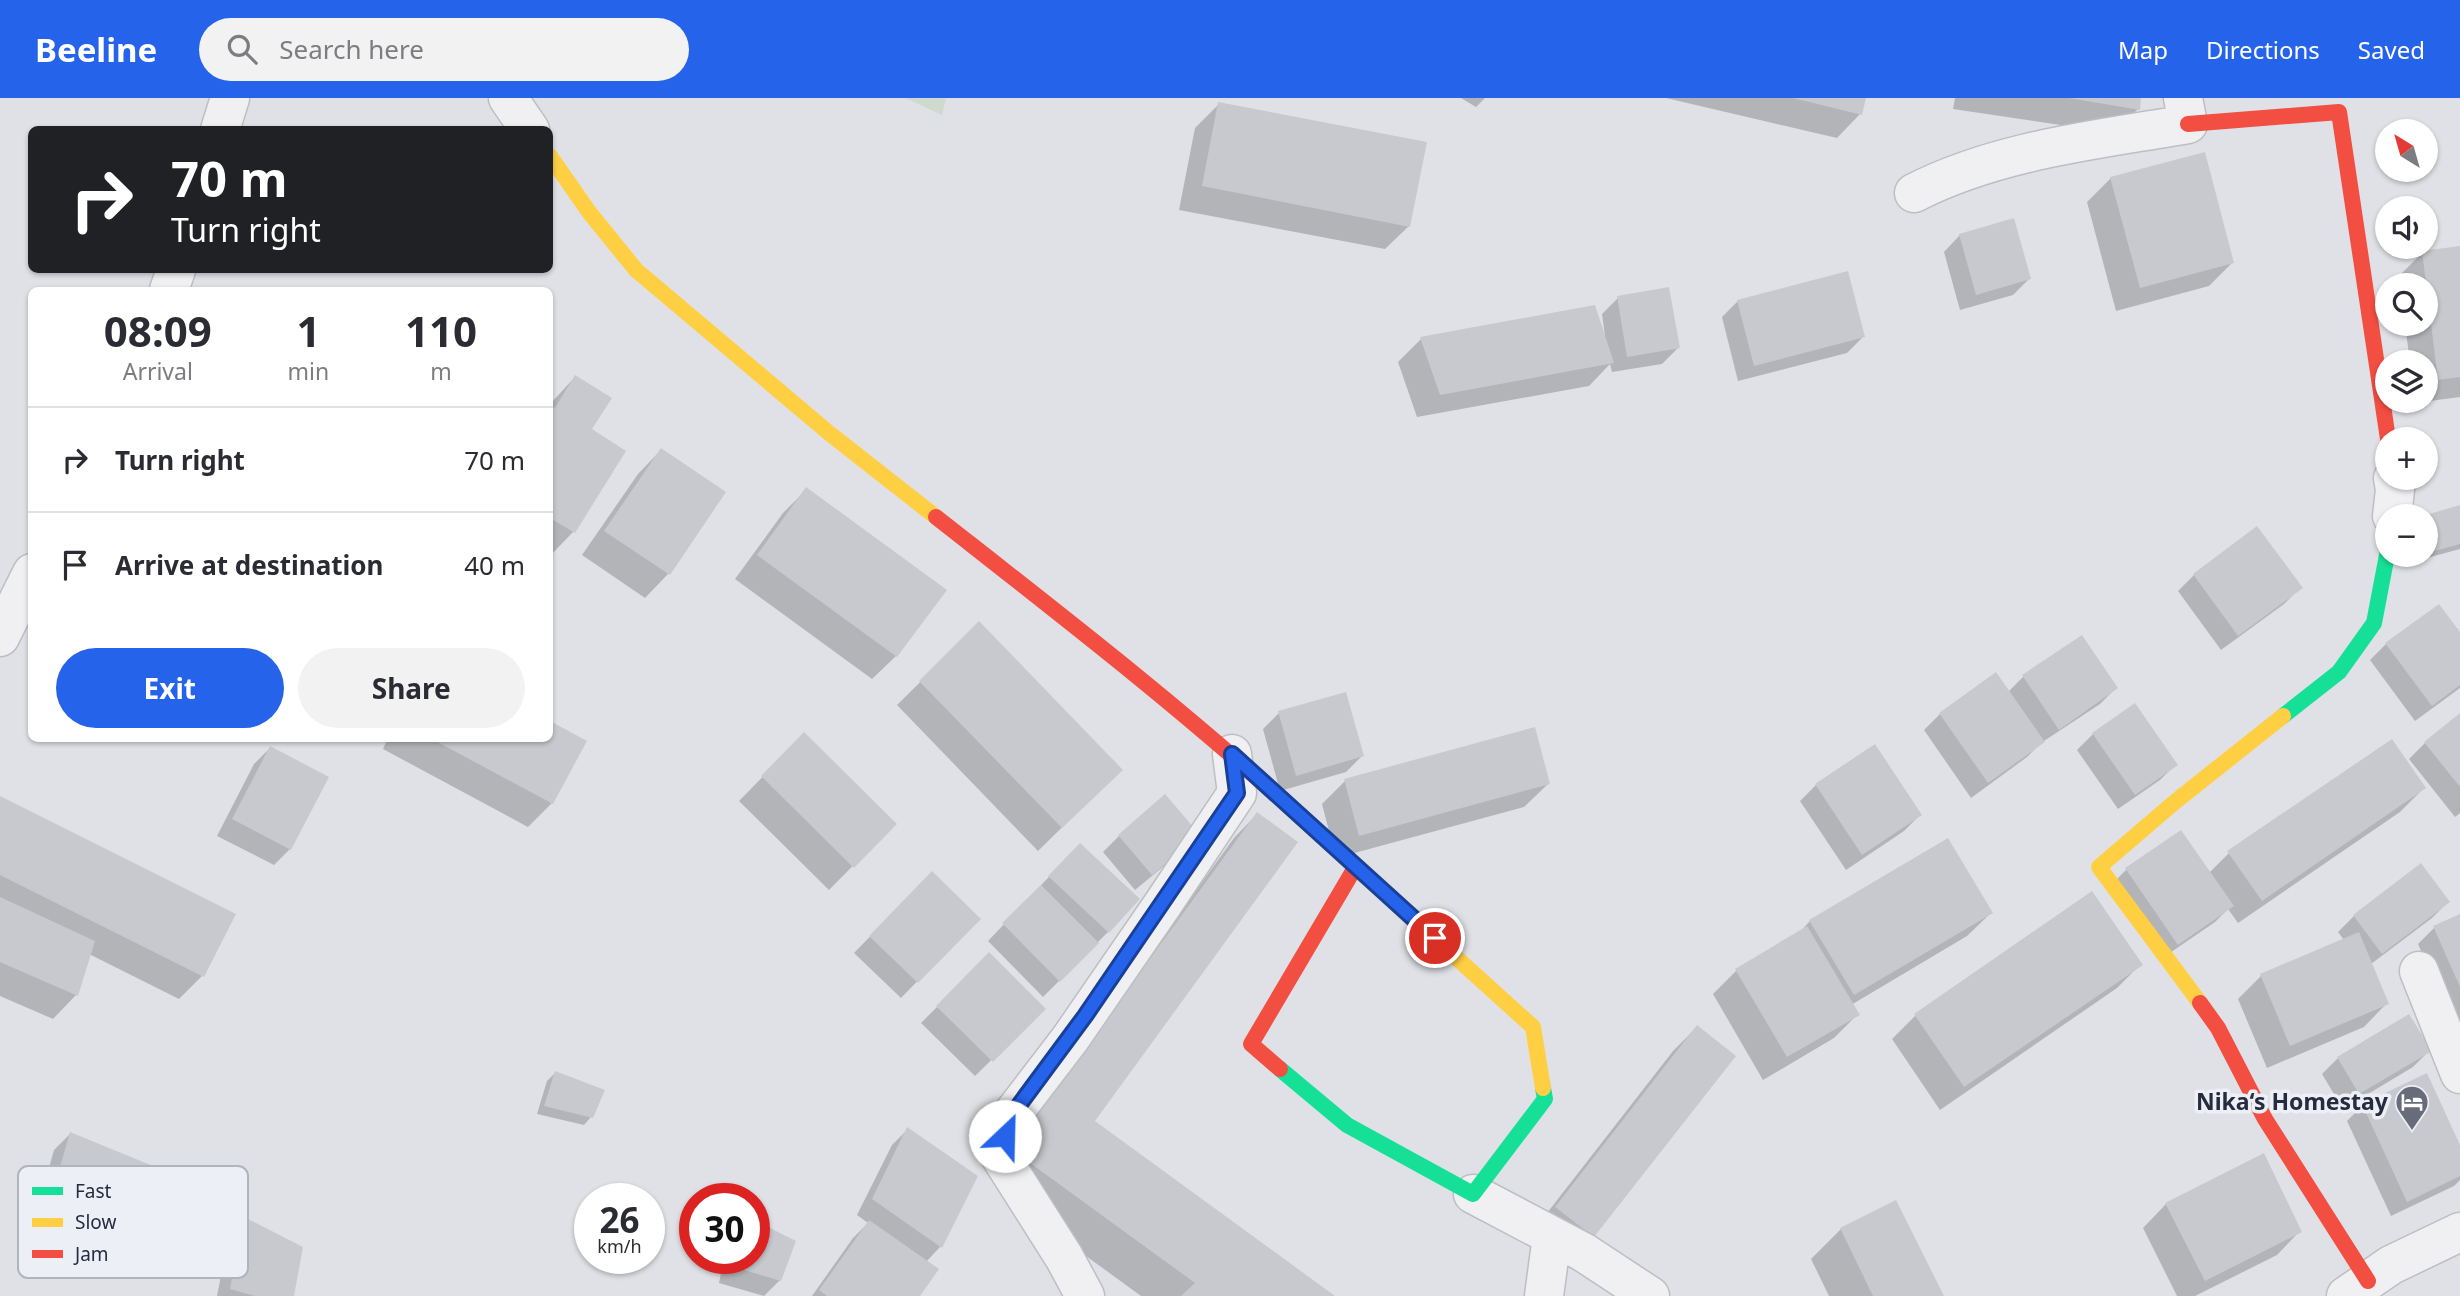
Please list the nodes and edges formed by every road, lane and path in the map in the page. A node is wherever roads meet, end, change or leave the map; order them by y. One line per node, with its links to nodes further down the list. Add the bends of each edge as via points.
1 (230, 98): 4 (street)
2 (508, 98): 5 (street)
3 (2186, 111): 7 (street, via 1946,177); 8 (street, via 2339,112)
4 (221, 126)
5 (527, 126)
6 (553, 160): 12 (street, via 636,270 829,433 1130,668)
7 (1914, 193)
8 (2386, 427)
9 (2385, 567): 19 (street, via 2374,624 2339,672 2099,867 2218,1028)
10 (28, 581): 11 (street)
11 (0, 638)
12 (1232, 754): 13 (street); 20 (street, via 1237,793 1011,1116 1000,1156)
13 (1356, 866): 16 (street, via 1533,1027 1545,1099); 16 (street, via 1251,1044 1347,1125)
14 (2419, 971): 15 (street)
15 (2460, 1074)
16 (1473, 1194): 18 (street)
17 (2460, 1232): 19 (street, via 2391,1265)
18 (1552, 1236): 21 (street); 22 (street)
19 (2357, 1289)
20 (1085, 1296)
21 (1544, 1296)
22 (1650, 1296)

